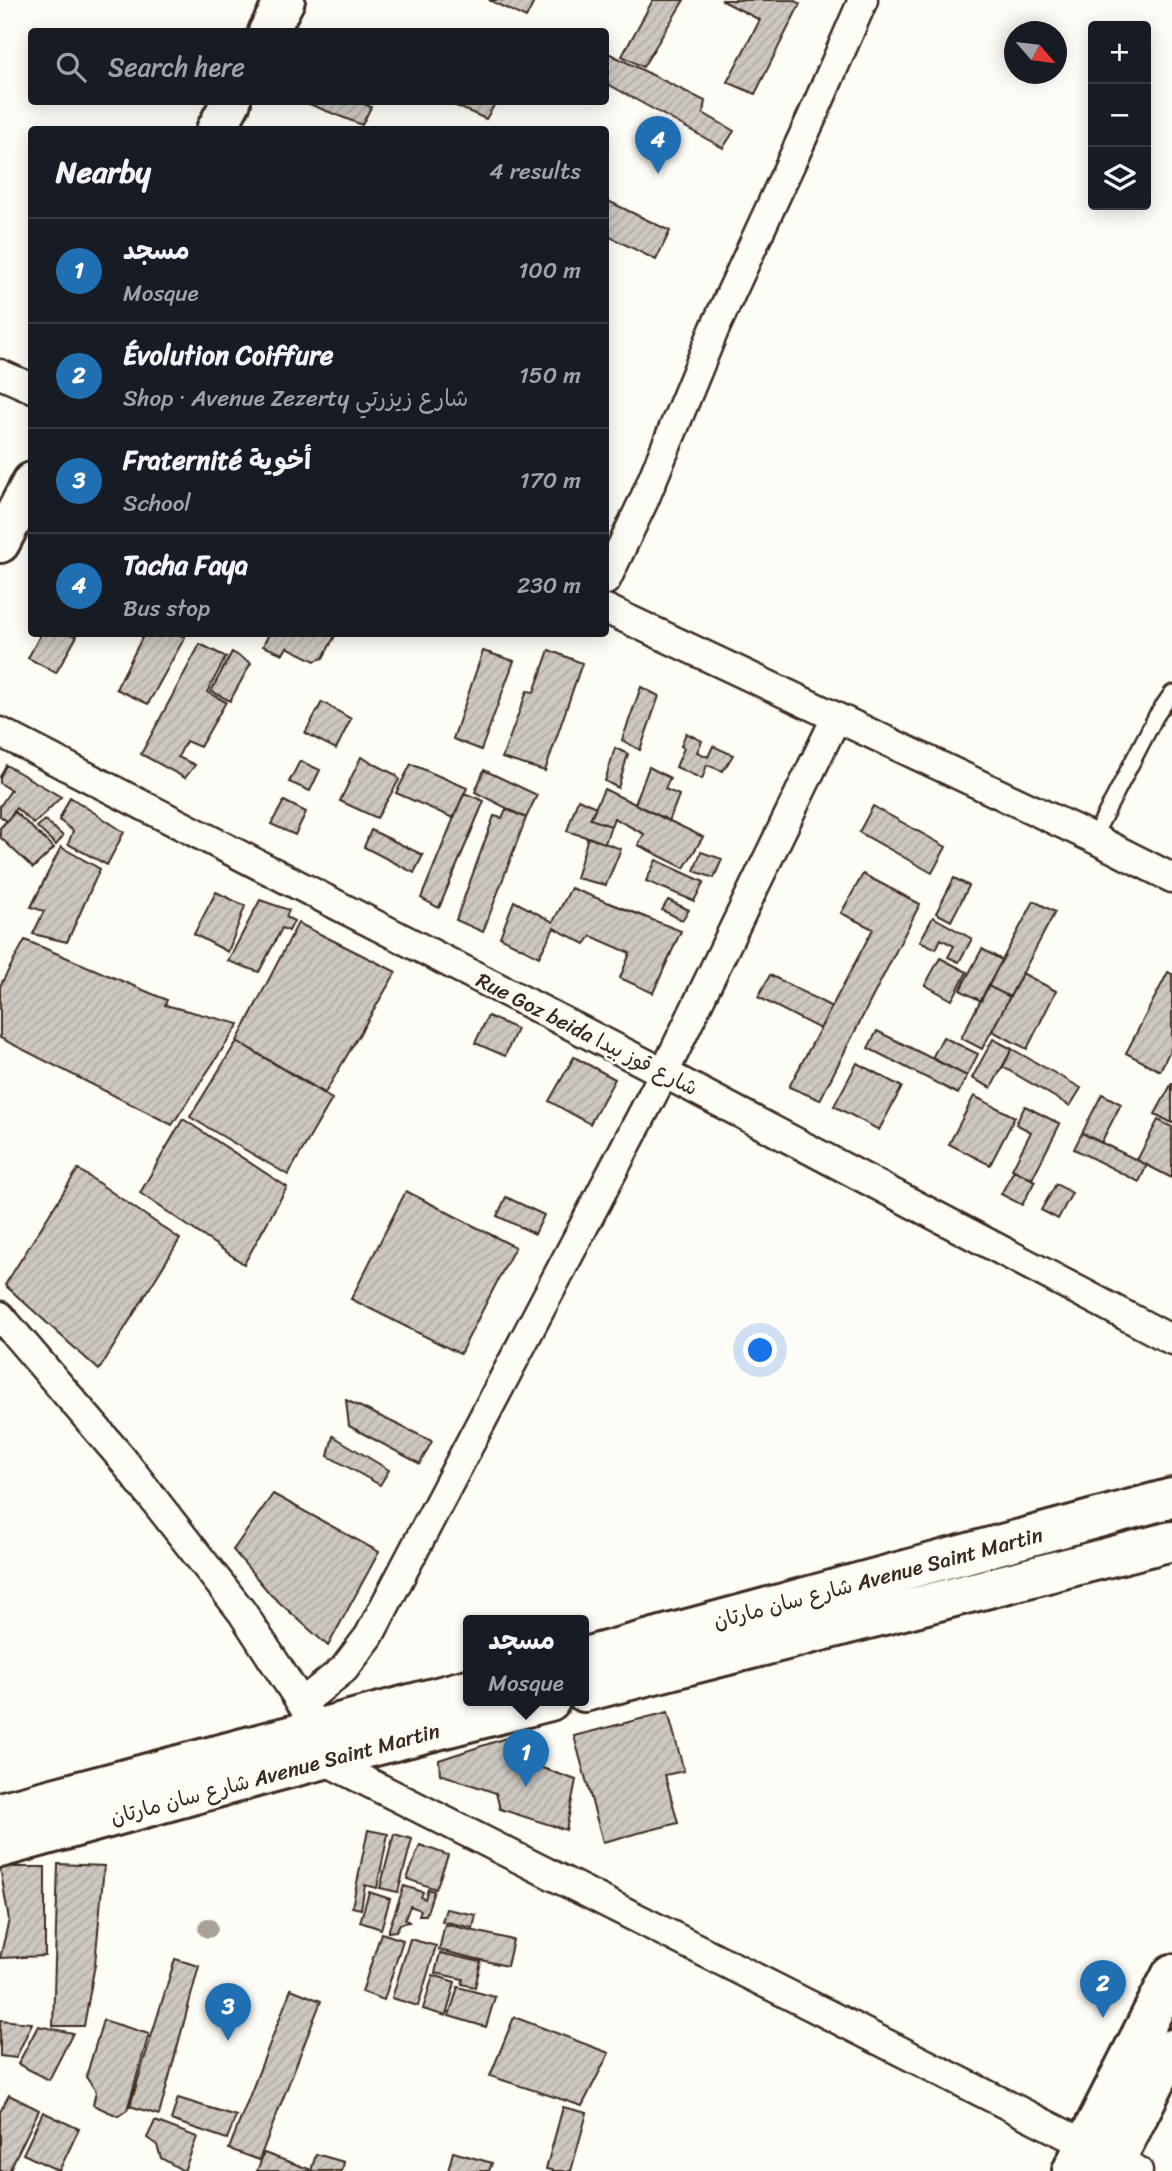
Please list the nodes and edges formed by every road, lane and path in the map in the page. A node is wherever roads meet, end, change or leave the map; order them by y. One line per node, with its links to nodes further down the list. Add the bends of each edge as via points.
1 (285, 0): 3 (main road)
2 (863, 0): 10 (street, via 713,330)
3 (270, 28)
4 (229, 105): 5 (main road)
5 (218, 126)
6 (0, 374): 7 (street)
7 (28, 386)
8 (28, 490): 9 (main road)
9 (0, 543)
10 (609, 574)
11 (609, 610): 13 (street)
12 (1172, 693): 15 (lane)
13 (836, 718): 15 (street); 17 (street)
14 (0, 732): 17 (street, Rue Goz beida شارع قوز بيدا)
15 (1093, 838): 16 (street)
16 (1172, 878)
17 (664, 1073): 19 (street, Rue Goz beida شارع قوز بيدا); 26 (street, via 369,1636 344,1669)
18 (0, 1316): 26 (street, via 119,1455 242,1612)
19 (1172, 1340)
20 (1172, 1498): 22 (main road, شارع سان مارتان Avenue Saint Martin)
21 (1172, 1541): 24 (main road, شارع سان مارتان Avenue Saint Martin)
22 (589, 1656)
23 (463, 1690): 26 (main road, شارع سان مارتان Avenue Saint Martin)
24 (589, 1691)
25 (509, 1706): 26 (main road, شارع سان مارتان Avenue Saint Martin)
26 (314, 1730): 27 (main road, شارع سان مارتان Avenue Saint Martin); 28 (main road, شارع سان مارتان Avenue Saint Martin); 31 (street)
27 (0, 1812)
28 (0, 1848)
29 (1172, 1973): 31 (main road)
30 (1172, 2049): 31 (main road)
31 (1104, 2163)

